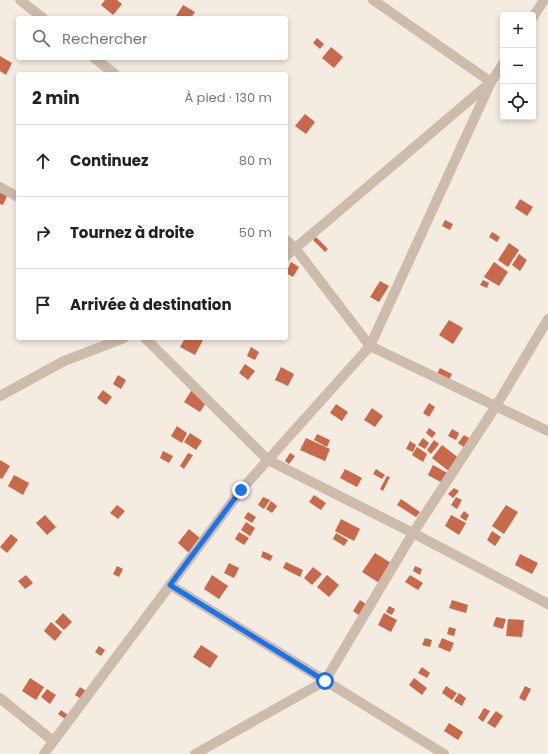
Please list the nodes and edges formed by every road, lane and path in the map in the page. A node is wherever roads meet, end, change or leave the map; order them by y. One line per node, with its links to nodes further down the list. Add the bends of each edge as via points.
1 (20, 0): 5 (street)
2 (373, 0): 9 (street)
3 (544, 0): 4 (street)
4 (536, 12)
5 (40, 16)
6 (97, 60): 8 (street)
7 (500, 68): 9 (street)
8 (112, 72)
9 (491, 82): 13 (street); 18 (street)
10 (0, 187): 11 (street)
11 (16, 196)
12 (288, 242): 13 (street)
13 (295, 248): 14 (street); 18 (street)
14 (288, 254)
15 (548, 319): 20 (street)
16 (119, 340): 19 (street, via 64,361)
17 (147, 340): 22 (street)
18 (370, 346): 20 (street); 22 (street)
19 (0, 396)
20 (496, 406): 21 (street); 23 (street)
21 (548, 431)
22 (268, 460): 23 (street); 24 (street, via 241,490)
23 (413, 533): 25 (street); 26 (street)
24 (170, 585): 26 (street); 28 (street)
25 (548, 604)
26 (325, 681): 30 (street); 31 (street)
27 (0, 698): 28 (street)
28 (53, 741): 29 (street)
29 (44, 754)
30 (195, 754)
31 (444, 754)

